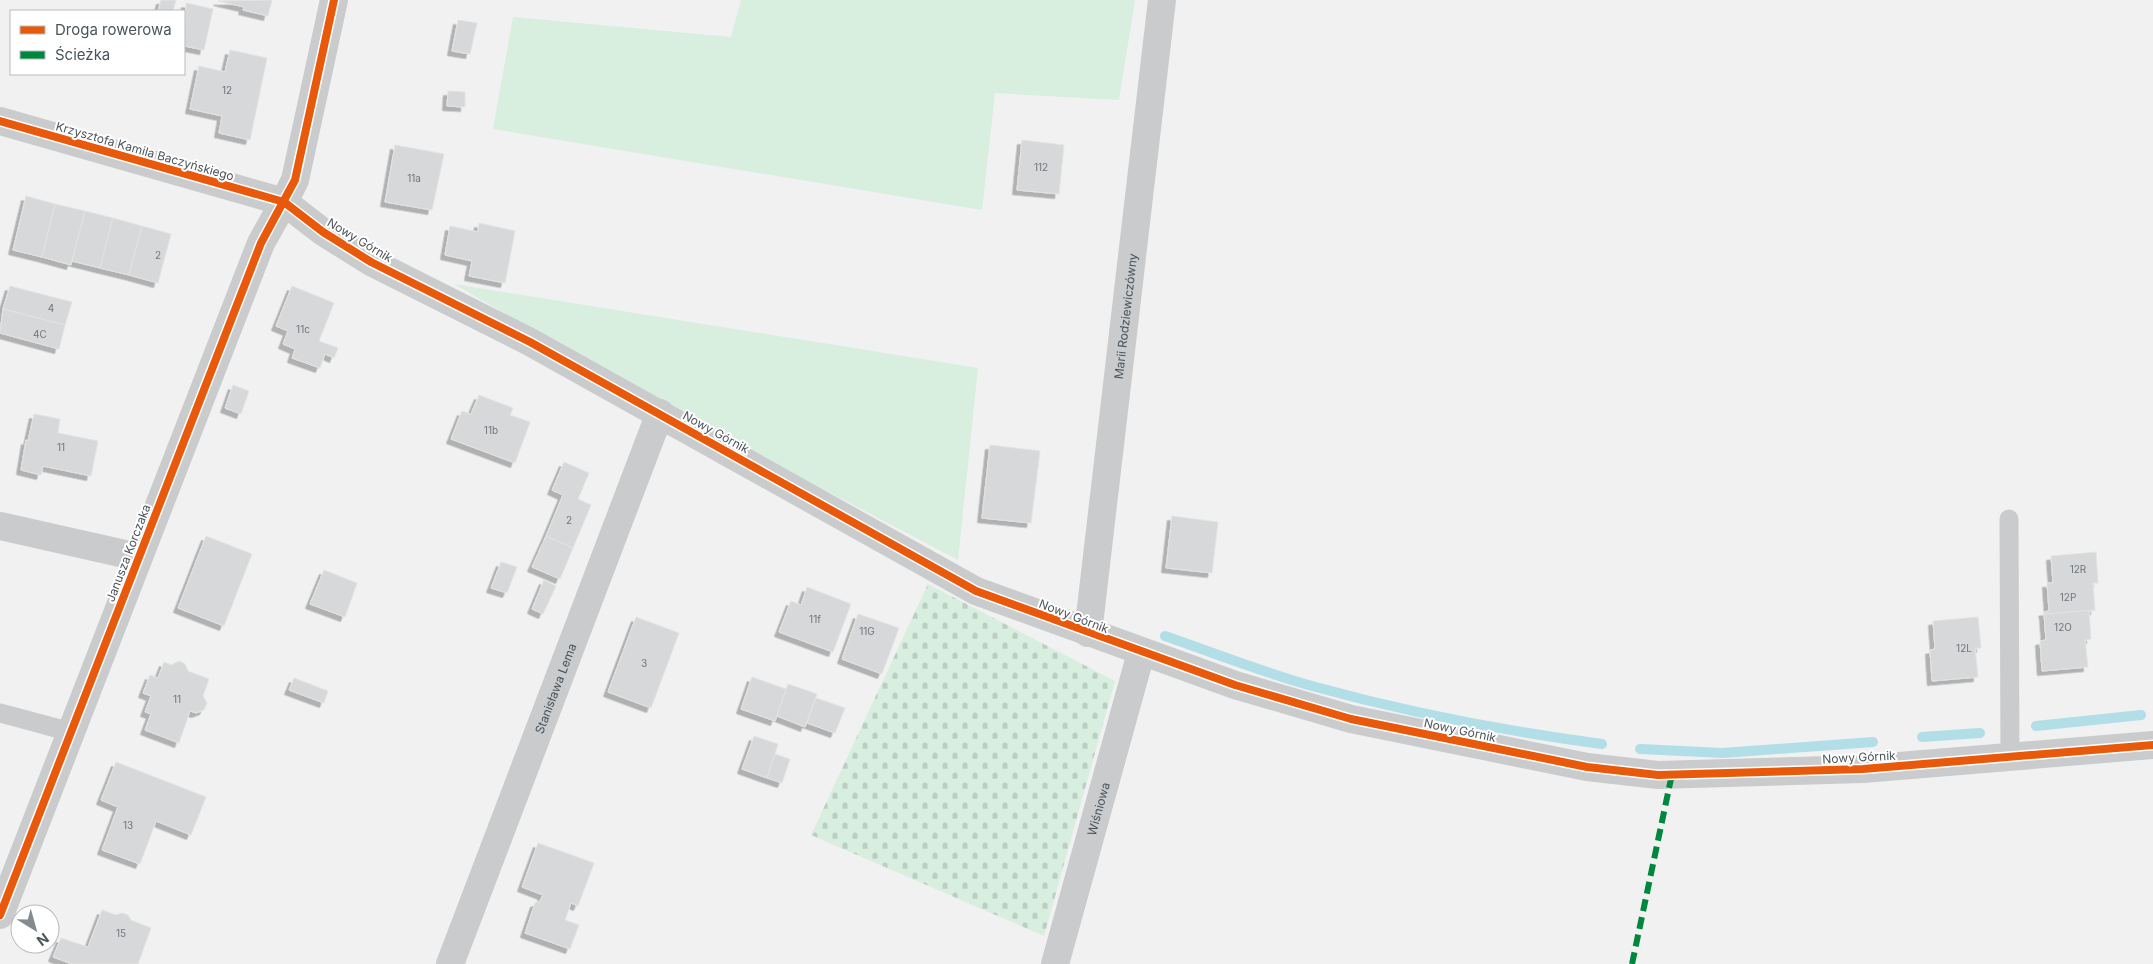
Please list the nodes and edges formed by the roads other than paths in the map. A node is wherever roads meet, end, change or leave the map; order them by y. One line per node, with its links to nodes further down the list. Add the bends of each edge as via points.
1 (334, 0): 4 (street, via 296,180)
2 (1162, 0): 9 (street, Marii Rodziewiczówny)
3 (0, 122): 4 (street, Krzysztofa Kamila Baczyńskiego)
4 (284, 202): 5 (street, Nowy Górnik, via 323,232 371,262 530,342); 8 (street, Janusza Korczaka, via 260,243)
5 (660, 413): 9 (street, Nowy Górnik, via 976,591); 16 (street, Stanisława Lema)
6 (2009, 519): 14 (lane)
7 (0, 526): 8 (street)
8 (138, 558): 12 (street, Janusza Korczaka)
9 (1088, 633): 10 (street, Nowy Górnik)
10 (1141, 653): 14 (street, Nowy Górnik, via 1351,719 1587,767 1658,775 1863,770); 17 (street, Wiśniowa)
11 (0, 713): 12 (lane)
12 (70, 732): 15 (street, Janusza Korczaka)
13 (2153, 745): 14 (street, Nowy Górnik)
14 (2010, 758)
15 (0, 915)
16 (450, 964)
17 (1055, 964)

